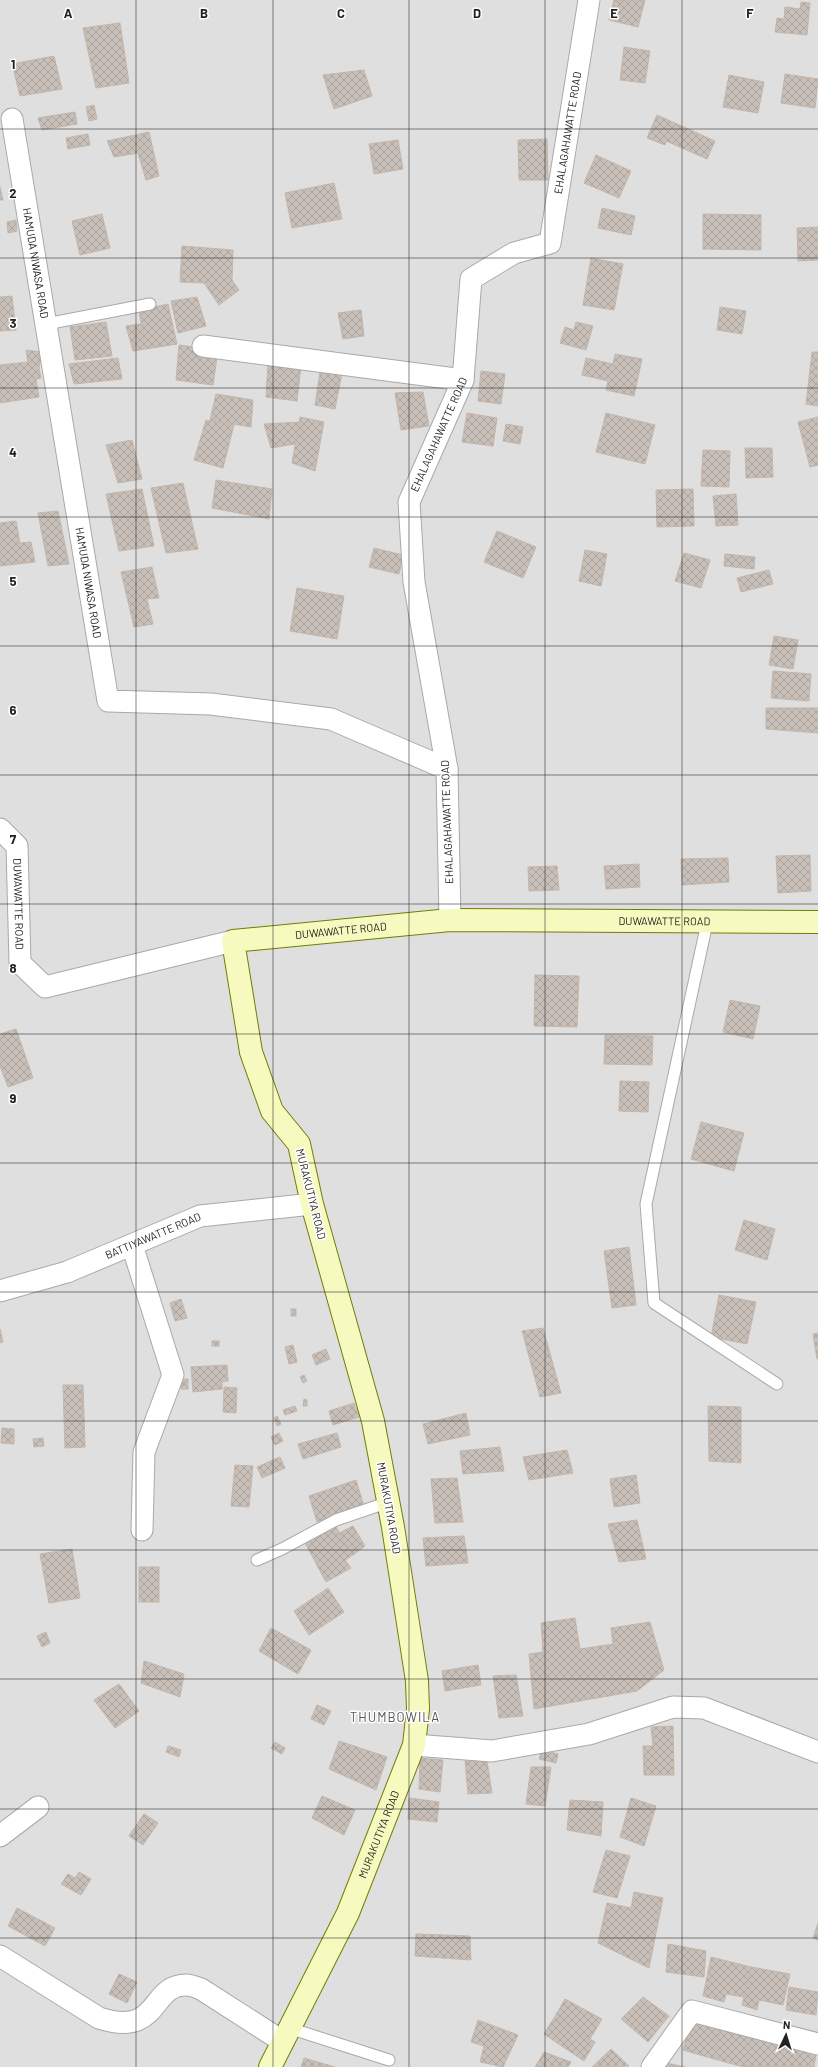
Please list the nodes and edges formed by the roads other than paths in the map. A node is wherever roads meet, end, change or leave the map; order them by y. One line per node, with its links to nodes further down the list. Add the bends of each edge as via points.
1 (589, 0): 6 (street, EHALAGAHAWATTE ROAD, via 550,243 514,253 471,279)
2 (12, 120): 4 (street, HAMUDA NIWASA ROAD)
3 (150, 304): 4 (lane)
4 (46, 324): 7 (street, HAMUDA NIWASA ROAD, via 108,701 211,704 331,720)
5 (203, 346): 6 (street)
6 (463, 380): 7 (street, EHALAGAHAWATTE ROAD, via 409,502 414,582)
7 (447, 769): 9 (street, EHALAGAHAWATTE ROAD)
8 (0, 829): 12 (street, DUWAWATTE ROAD, via 17,846 20,963 45,987)
9 (450, 920): 11 (street, DUWAWATTE ROAD); 12 (street, DUWAWATTE ROAD)
10 (818, 922): 11 (street, DUWAWATTE ROAD)
11 (707, 923): 16 (lane, via 646,1204 654,1304)
12 (233, 941): 13 (street, MURAKUTIYA ROAD, via 251,1052 272,1111 299,1144)
13 (312, 1204): 14 (street, BATTIYAWATTE ROAD, via 200,1216); 17 (street, MURAKUTIYA ROAD, via 373,1421)
14 (132, 1244): 15 (street, BATTIYAWATTE ROAD, via 67,1272); 18 (street, via 173,1374 144,1452)
15 (0, 1292)
16 (778, 1384)
17 (389, 1502): 19 (lane, via 336,1520); 20 (street, MURAKUTIYA ROAD, via 417,1681 418,1709)
18 (142, 1530)
19 (257, 1560)
20 (414, 1745): 21 (street, via 492,1751 589,1734 673,1707 704,1708); 25 (street, MURAKUTIYA ROAD, via 348,1913)
21 (818, 1752)
22 (38, 1807): 23 (street)
23 (0, 1836)
24 (0, 1956): 25 (street, via 99,2018 115,2023 129,2023 141,2019 156,2006 166,1992 187,1985 201,1989)
25 (286, 2035): 27 (lane); 28 (street, MURAKUTIYA ROAD)
26 (818, 2044): 29 (street, via 692,2011)
27 (389, 2060)
28 (270, 2067)
29 (652, 2067)

